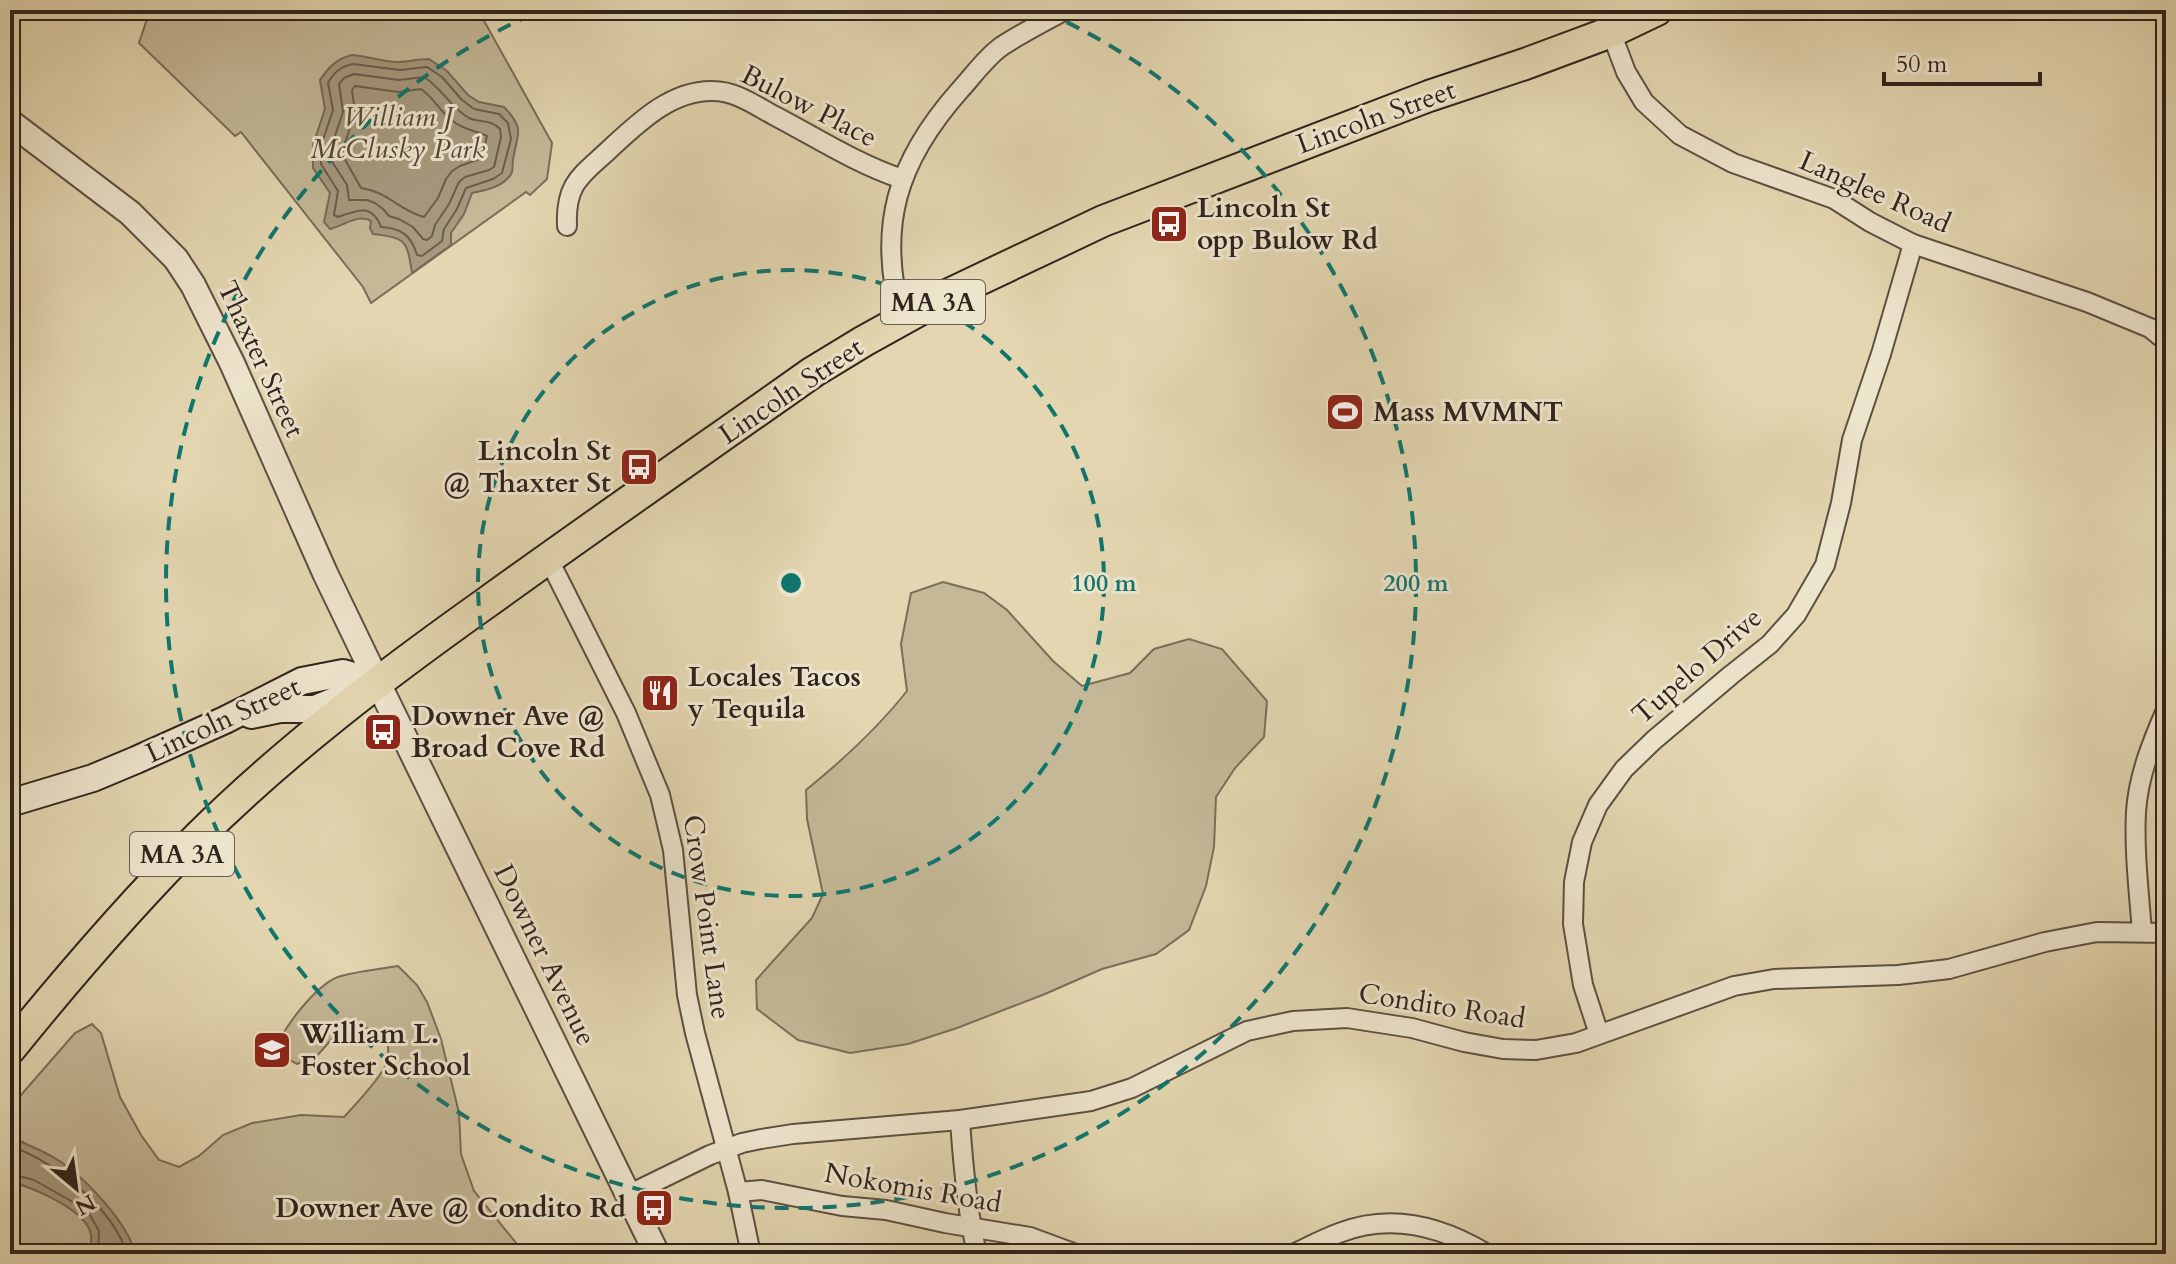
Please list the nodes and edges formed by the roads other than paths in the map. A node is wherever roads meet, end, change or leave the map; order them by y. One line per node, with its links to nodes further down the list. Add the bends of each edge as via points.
1 (1066, 10): 5 (street, via 1000,48 944,108)
2 (1657, 10): 3 (main road, Lincoln Street / MA 3A)
3 (1611, 32): 7 (street, Langlee Road, via 1644,102 1680,135 1733,163 1834,199); 8 (main road, Lincoln Street / MA 3A, via 1103,221)
4 (10, 122): 11 (street, Thaxter Street, via 130,213 176,259 232,363)
5 (902, 179): 6 (street, Bulow Place, via 877,171 739,97 697,92 656,109 576,182 566,205); 8 (street, via 890,252)
6 (567, 226)
7 (1913, 244): 9 (street, Langlee Road, via 2087,302 2150,328); 16 (street, Tupelo Drive, via 1852,440 1825,565 1796,615 1770,644 1624,769 1598,805 1582,842 1573,924 1583,985)
8 (902, 320): 10 (main road, Lincoln Street / MA 3A, via 813,372)
9 (2166, 341)
10 (548, 558): 11 (main road, Lincoln Street / MA 3A); 19 (street, Crow Point Lane, via 626,713 660,795 673,850 687,995)
11 (378, 683): 13 (main road, Lincoln Street, via 343,673 302,681 93,778); 17 (main road, MA 3A, via 201,834); 21 (street, Downer Avenue)
12 (2166, 710): 14 (street, via 2142,776 2136,810)
13 (10, 803)
14 (2142, 932): 15 (street, Condito Road); 16 (street, Condito Road, via 2097,932 1949,969 1734,986)
15 (2166, 933)
16 (1599, 1034): 18 (street, Condito Road, via 1536,1050 1503,1049 1347,1018 1293,1021 1247,1031 1132,1088 1091,1101)
17 (10, 1049)
18 (960, 1120): 19 (street, Condito Road, via 793,1134); 22 (street)
19 (726, 1149): 20 (street, Crow Point Lane); 21 (street, Condito Road)
20 (738, 1192): 22 (street, Nokomis Road, via 762,1190); 24 (street, Crow Point Lane)
21 (628, 1195): 23 (street, Downer Avenue)
22 (971, 1226): 25 (street); 26 (street, Nokomis Road, via 1030,1237)
23 (657, 1254)
24 (751, 1254)
25 (977, 1254)
26 (1076, 1254)
27 (1293, 1254): 28 (street, via 1341,1232 1386,1223 1444,1232)
28 (1487, 1254)

